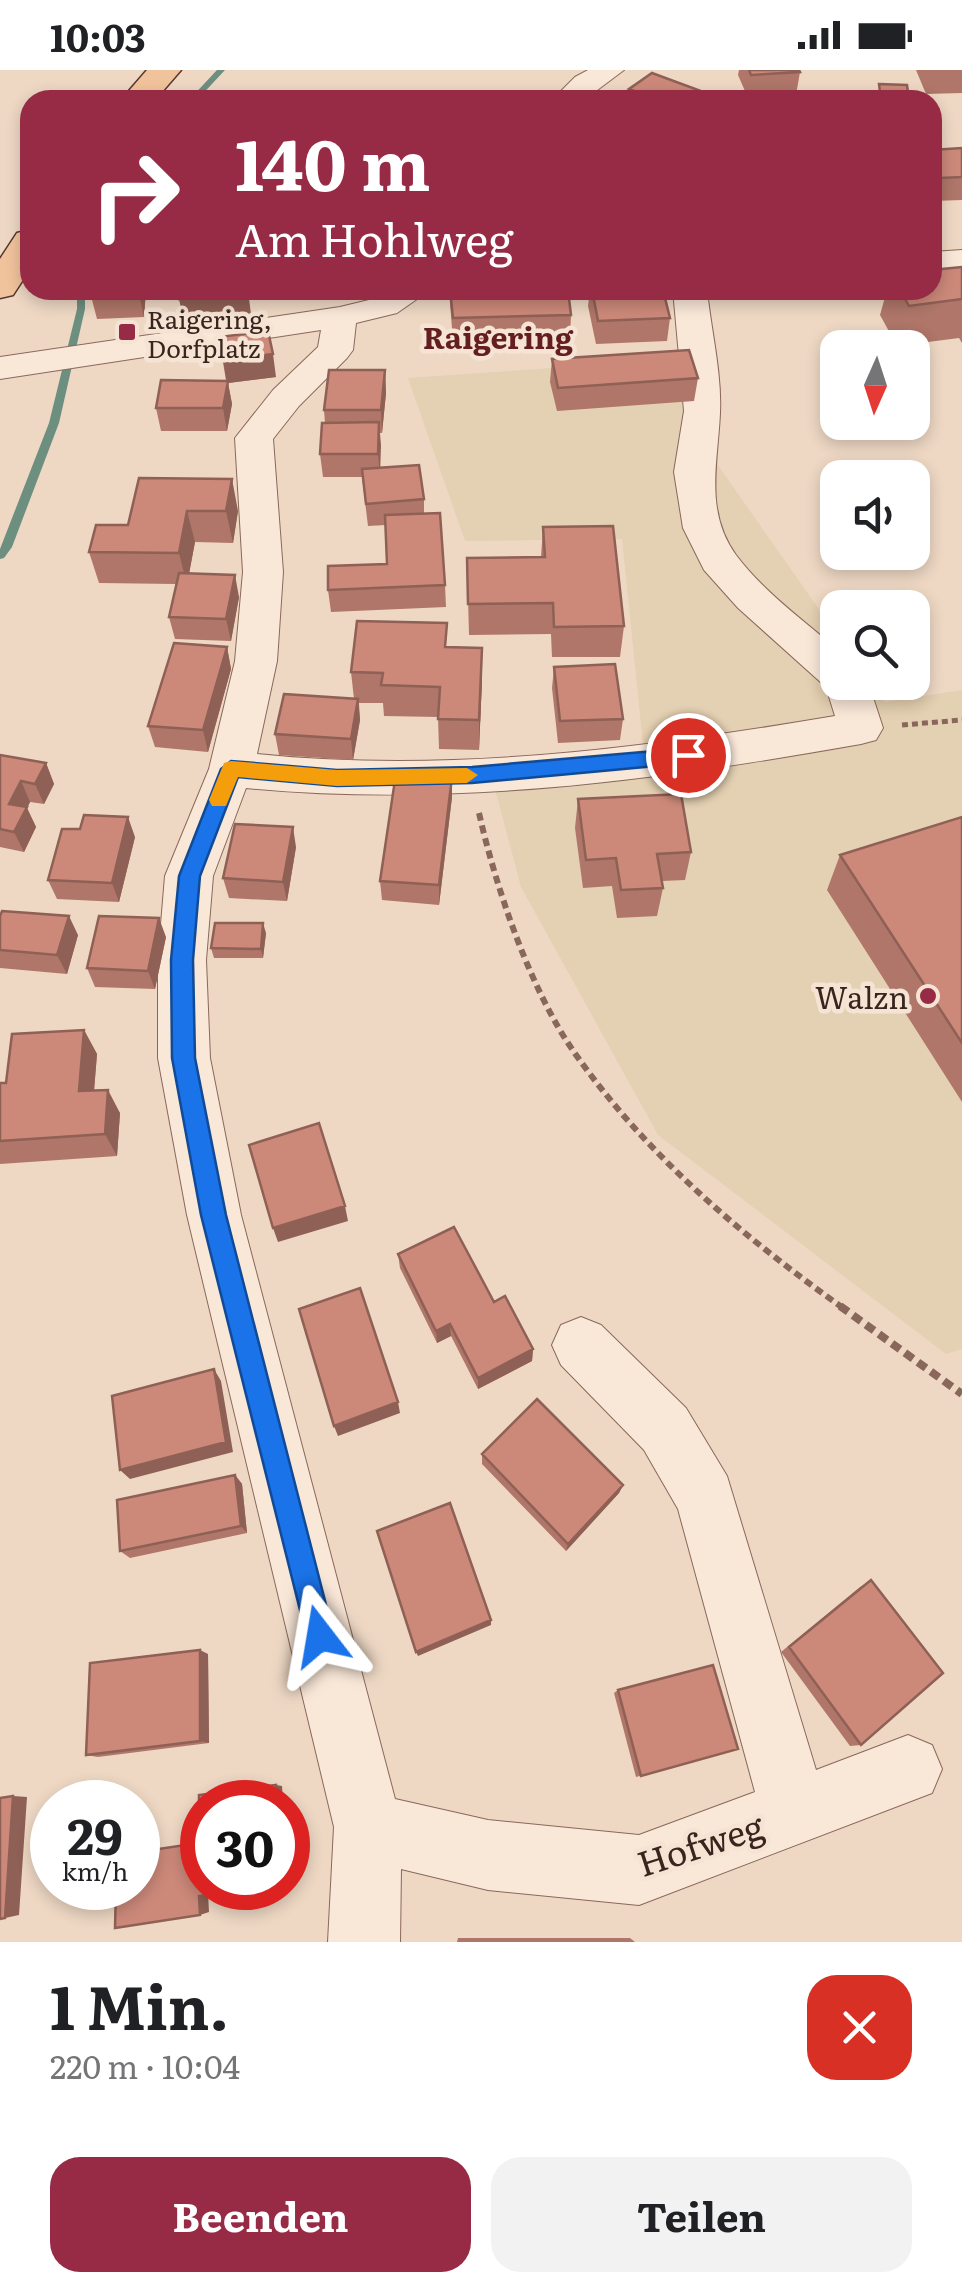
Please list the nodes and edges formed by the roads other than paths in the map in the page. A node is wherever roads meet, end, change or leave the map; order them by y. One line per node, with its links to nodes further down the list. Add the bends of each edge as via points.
1 (165, 70): 3 (main road)
2 (609, 70): 4 (street)
3 (146, 90)
4 (581, 90)
5 (20, 256): 6 (main road)
6 (0, 287)
7 (403, 300): 9 (street)
8 (691, 300): 11 (street, via 702,411 693,472 703,528 718,560)
9 (340, 316): 10 (street); 13 (street, via 335,350 254,438 263,572 256,660)
10 (0, 368)
11 (820, 659)
12 (852, 700): 13 (street, via 861,728 724,752 472,775 337,778)
13 (231, 769): 17 (street, via 189,876 184,1058 214,1215)
14 (581, 1346): 16 (street, via 666,1429 704,1498)
15 (908, 1769): 16 (street, Hofweg)
16 (794, 1812): 17 (street, Hofweg, via 640,1870 488,1855)
17 (368, 1827): 18 (street)
18 (364, 1942)

